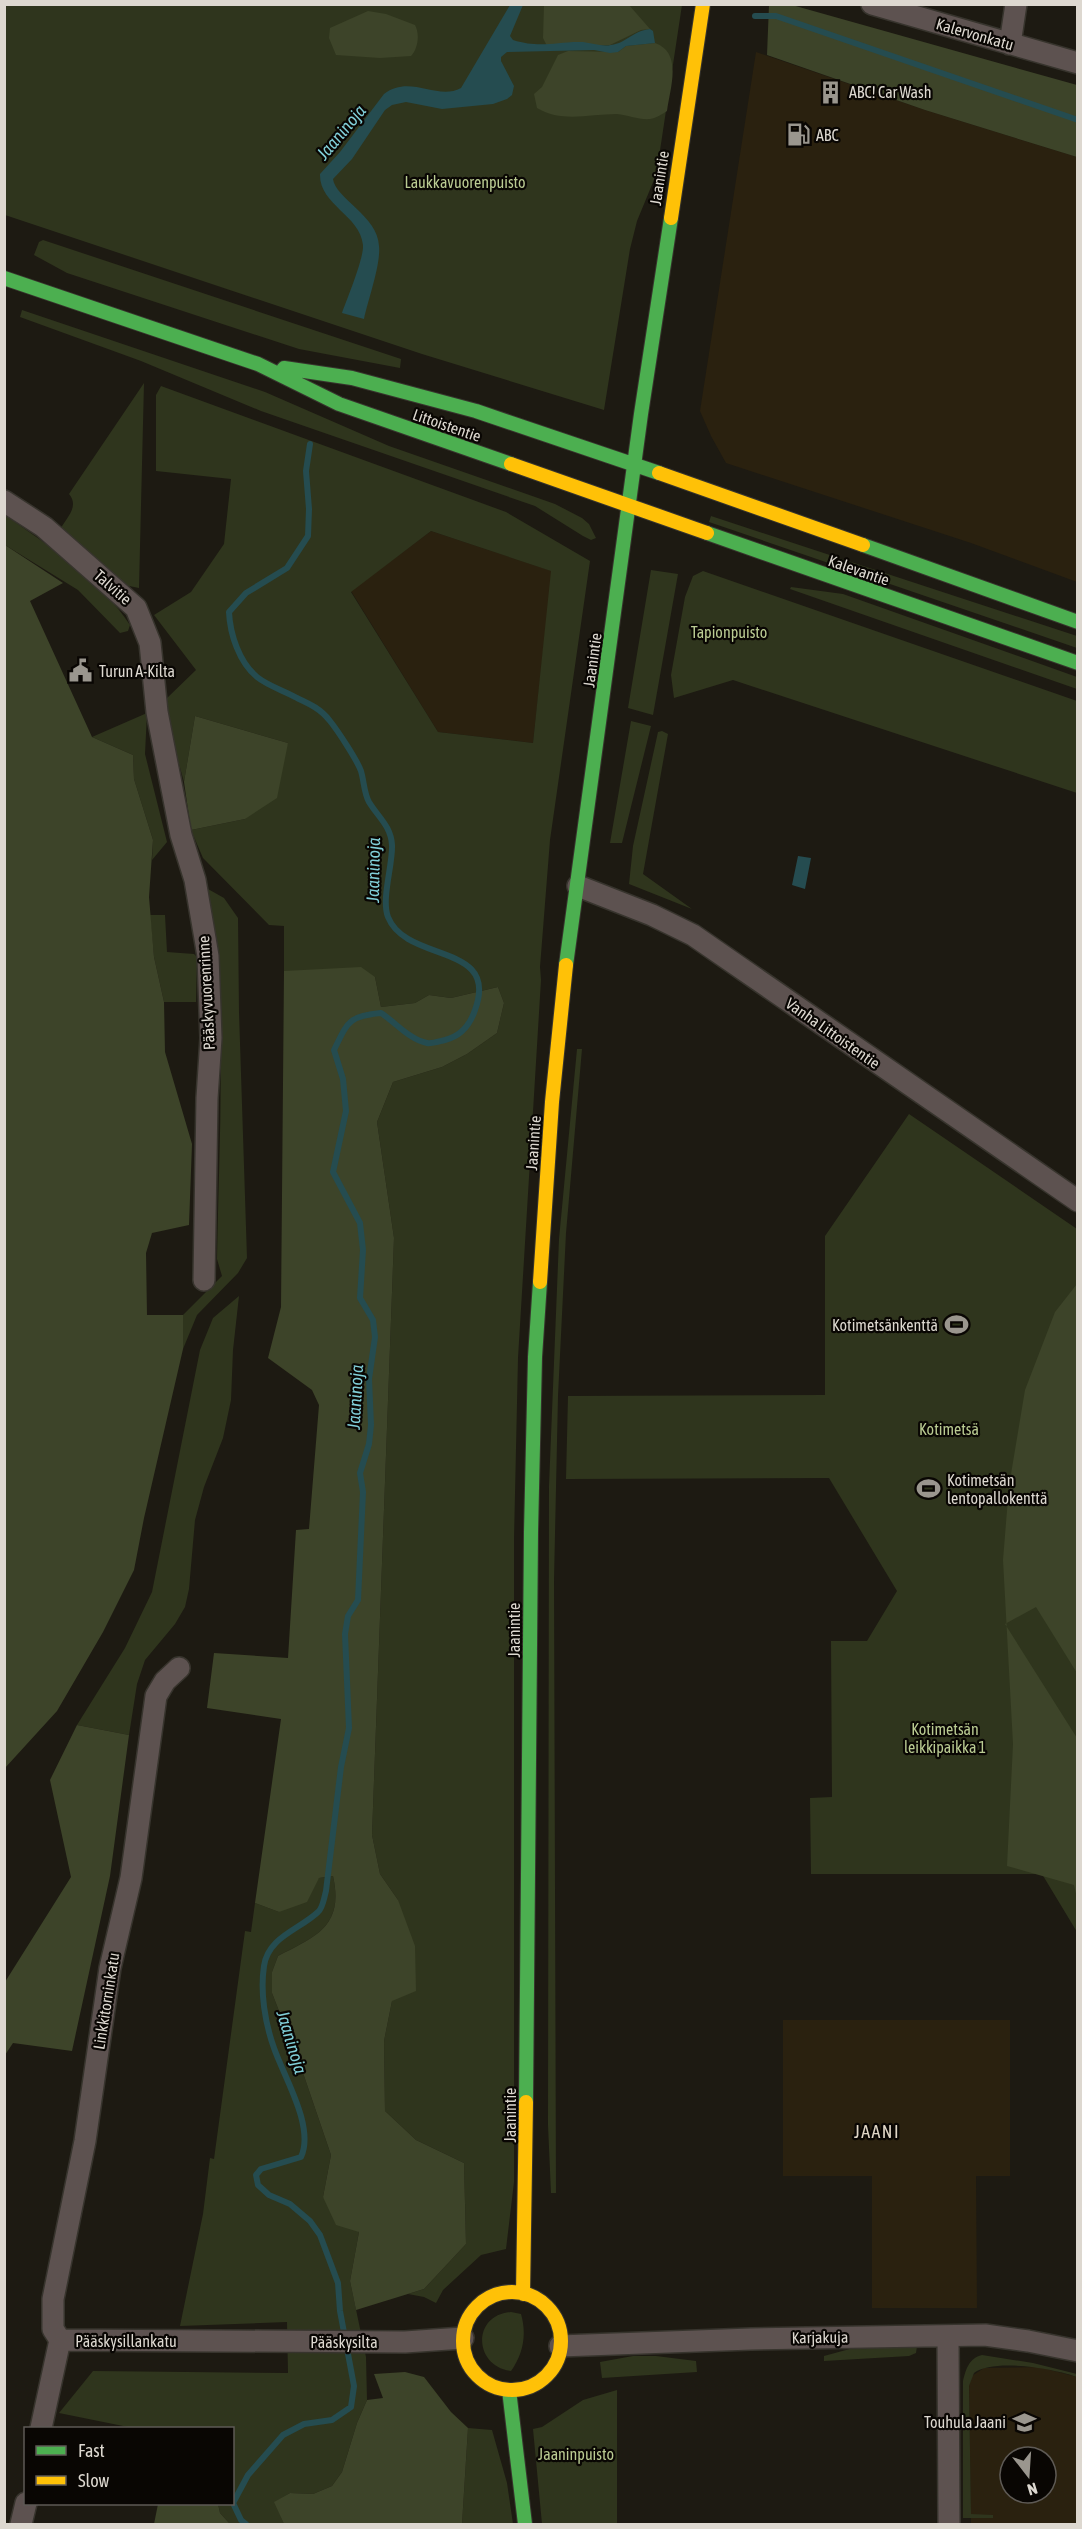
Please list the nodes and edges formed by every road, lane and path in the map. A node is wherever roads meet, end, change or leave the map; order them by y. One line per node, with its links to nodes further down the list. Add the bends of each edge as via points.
1 (703, 4): 8 (main road, Jaanintie)
2 (872, 4): 4 (street, Kalervonkatu)
3 (1016, 4): 4 (street)
4 (1010, 44): 5 (street, Kalervonkatu)
5 (1077, 63)
6 (4, 278): 7 (main road, Littoistentie)
7 (258, 364): 8 (main road, Littoistentie, via 352,378 476,411); 10 (main road, Littoistentie, via 339,404)
8 (635, 465): 10 (main road, Jaanintie); 11 (main road, Kalevantie)
9 (4, 501): 13 (street, Talvitie, via 44,527 136,608 150,643)
10 (630, 507): 12 (main road, Kalevantie); 14 (main road, Jaanintie)
11 (1077, 622)
12 (1077, 663)
13 (157, 712): 16 (street, Pääskyvuorenrinne, via 208,956 211,1038)
14 (578, 886): 15 (street, Vanha Littoistentie, via 693,936); 18 (main road, Jaanintie, via 552,1102 535,1357)
15 (1077, 1202)
16 (204, 1280)
17 (180, 1668): 21 (street, Linkkitorninkatu, via 156,1696 131,1878 110,1968 86,2141 53,2299 53,2329)
18 (523, 2294): 20 (main road, via 502,2293 488,2298 470,2315); 23 (main road, via 537,2299 553,2315)
19 (948, 2336): 23 (street, Karjakuja, via 751,2338); 24 (street, Karjakuja, via 985,2335); 30 (street)
20 (463, 2338): 22 (street, Pääskysilta); 25 (main road, via 468,2363 475,2373 495,2387)
21 (60, 2340): 22 (street, Pääskysillankatu); 26 (street, Pääskysillankatu)
22 (282, 2342)
23 (560, 2346): 25 (main road, via 555,2364 540,2381)
24 (1077, 2351)
25 (509, 2390): 29 (main road)
26 (41, 2427)
27 (26, 2505): 28 (street)
28 (21, 2524)
29 (525, 2524)
30 (949, 2524)

